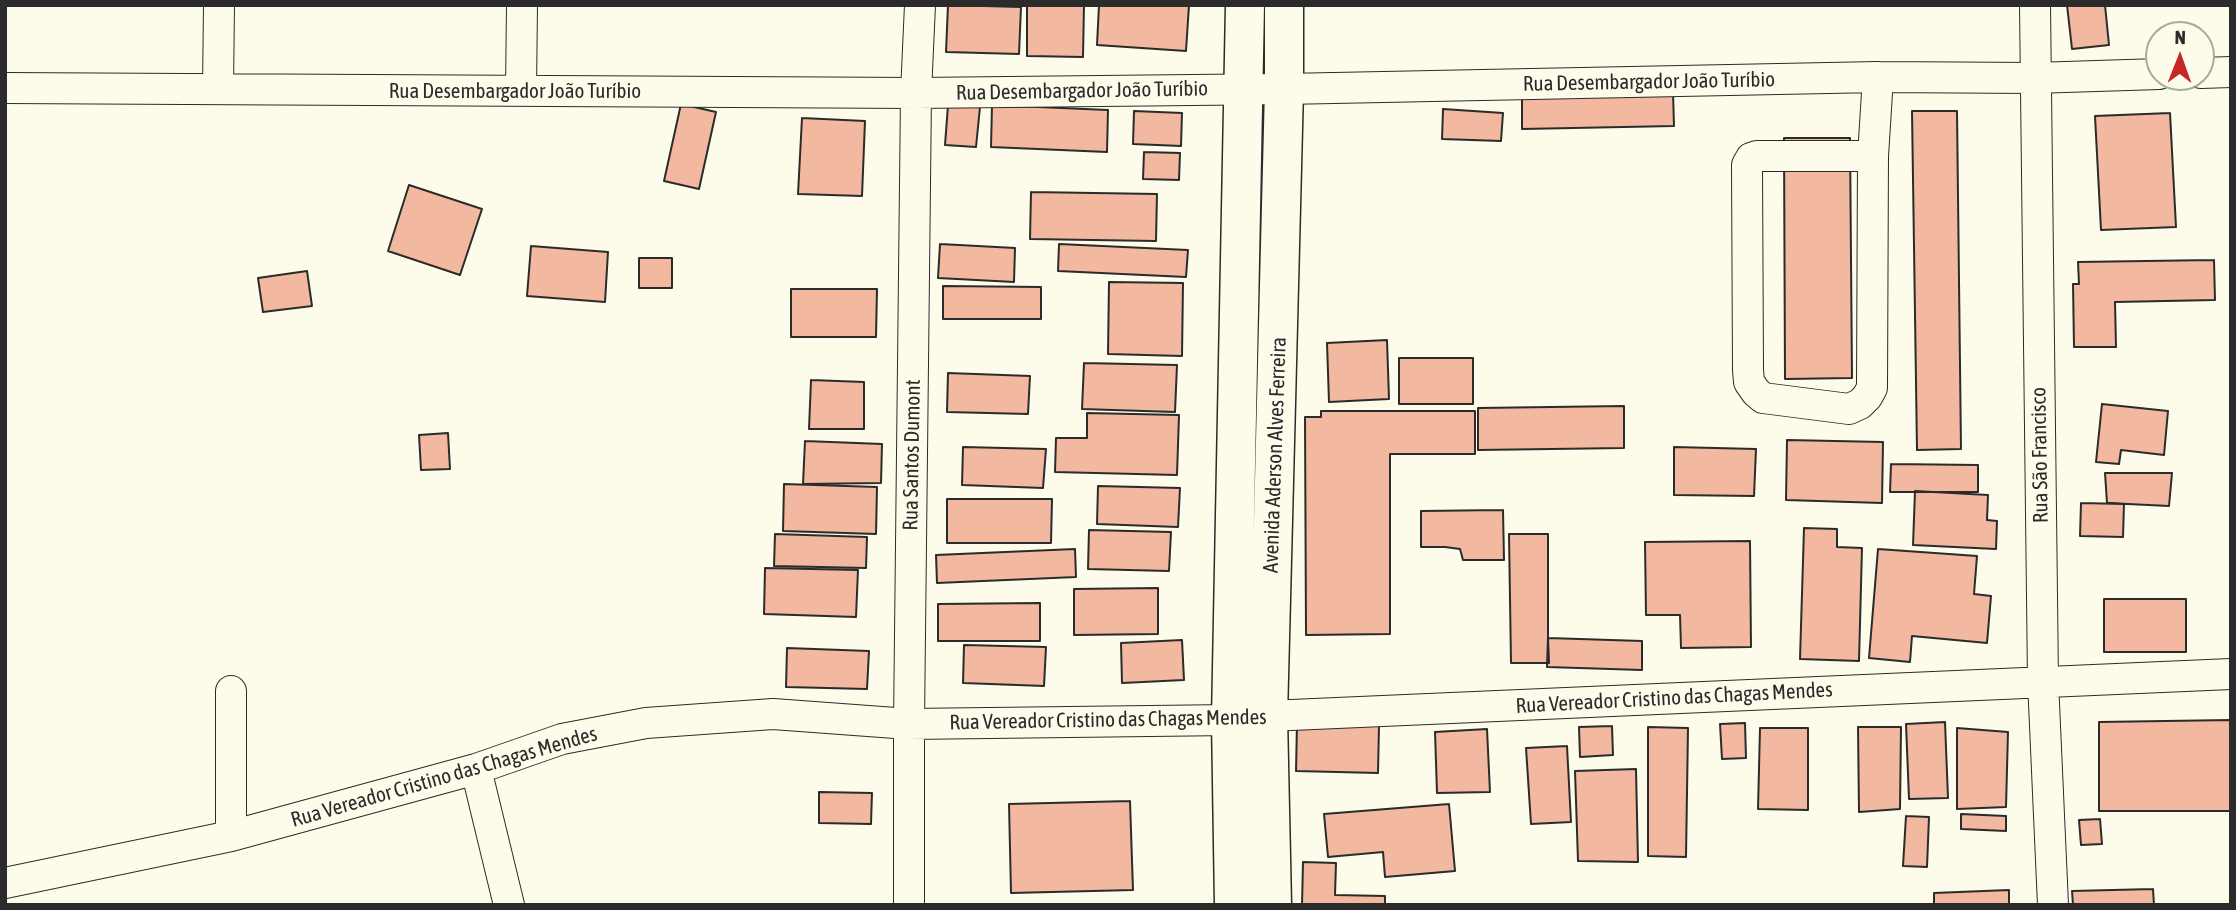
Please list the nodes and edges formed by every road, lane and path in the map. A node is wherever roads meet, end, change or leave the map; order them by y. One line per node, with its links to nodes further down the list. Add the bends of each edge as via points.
1 (219, 5): 11 (street)
2 (522, 5): 14 (street)
3 (920, 5): 15 (street, Rua Santos Dumont)
4 (1245, 5): 12 (main road, Avenida Aderson Alves Ferreira)
5 (1284, 5): 13 (main road, Avenida Aderson Alves Ferreira)
6 (2035, 5): 9 (street, Rua São Francisco)
7 (2145, 74): 9 (street, Rua Desembargador João Turíbio)
8 (1878, 77): 9 (street, Rua Desembargador João Turíbio); 13 (street, Rua Desembargador João Turíbio); 16 (street)
9 (2034, 78): 20 (street, Rua São Francisco)
10 (5, 88): 11 (street, Rua Desembargador João Turíbio)
11 (218, 89): 14 (street, Rua Desembargador João Turíbio)
12 (1243, 89): 13 (street, Rua Desembargador João Turíbio); 15 (street, Rua Desembargador João Turíbio); 17 (main road, Avenida Aderson Alves Ferreira)
13 (1284, 89): 18 (main road, Avenida Aderson Alves Ferreira)
14 (521, 91): 15 (street, Rua Desembargador João Turíbio)
15 (916, 93): 24 (street, Rua Santos Dumont)
16 (1873, 156): 16 (street, via 1872,387 1860,404 1849,409 1763,398 1749,382 1748,370 1747,165 1757,156)
17 (1235, 489): 18 (main road); 23 (main road, Avenida Aderson Alves Ferreira)
18 (1274, 489): 22 (main road, Avenida Aderson Alves Ferreira)
19 (2231, 674): 20 (street, Rua Vereador Cristino das Chagas Mendes)
20 (2043, 681): 22 (street, Rua Vereador Cristino das Chagas Mendes); 32 (street, Rua São Francisco)
21 (231, 691): 26 (street)
22 (1268, 716): 23 (street, Rua Vereador Cristino das Chagas Mendes); 31 (main road, Avenida Aderson Alves Ferreira)
23 (1231, 720): 24 (street, Rua Vereador Cristino das Chagas Mendes); 30 (main road, Avenida Aderson Alves Ferreira)
24 (909, 724): 25 (street, Rua Vereador Cristino das Chagas Mendes, via 773,714 646,723 562,739); 29 (street, Rua Santos Dumont)
25 (476, 769): 26 (street, Rua Vereador Cristino das Chagas Mendes); 28 (street)
26 (232, 836): 27 (street, Rua Vereador Cristino das Chagas Mendes)
27 (5, 883)
28 (509, 905)
29 (909, 905)
30 (1234, 905)
31 (1272, 905)
32 (2053, 905)

